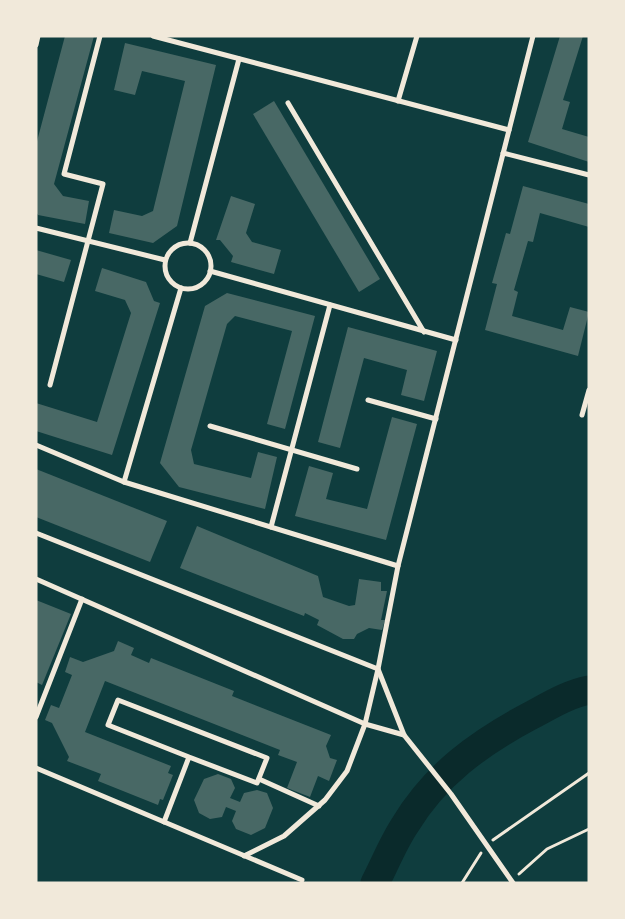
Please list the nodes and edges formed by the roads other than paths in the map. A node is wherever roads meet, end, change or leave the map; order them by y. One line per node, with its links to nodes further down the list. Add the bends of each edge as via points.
1 (38, 36): 6 (street)
2 (100, 36): 14 (street, via 64,174 103,184)
3 (154, 36): 7 (street)
4 (417, 36): 8 (street)
5 (532, 36): 10 (street)
6 (36, 45)
7 (239, 59): 8 (street); 15 (street)
8 (398, 101): 10 (street)
9 (288, 102): 20 (street)
10 (509, 130): 11 (street)
11 (503, 153): 12 (street); 21 (street)
12 (589, 175)
13 (36, 228): 14 (street)
14 (88, 241): 16 (street); 22 (street)
15 (190, 243): 16 (street, via 177,246); 17 (street, via 208,256)
16 (165, 260): 18 (street, via 167,277)
17 (210, 271): 18 (street, via 199,286); 19 (street)
18 (181, 288): 31 (street)
19 (330, 305): 20 (street); 29 (street)
20 (424, 332): 21 (street)
21 (456, 340): 26 (street)
22 (50, 385)
23 (589, 390): 25 (street)
24 (368, 400): 26 (street)
25 (582, 415)
26 (436, 419): 34 (street)
27 (210, 426): 29 (street)
28 (36, 445): 31 (street)
29 (292, 450): 30 (street); 32 (street)
30 (357, 469)
31 (124, 482): 32 (street)
32 (271, 527): 34 (street)
33 (36, 533): 37 (street)
34 (398, 566): 37 (street)
35 (36, 579): 36 (street)
36 (82, 599): 38 (street); 39 (street)
37 (378, 669): 39 (street); 40 (street)
38 (36, 717)
39 (365, 724): 40 (street); 44 (street, via 347,771)
40 (404, 735): 48 (street, via 451,794)
41 (189, 757): 43 (street, via 257,783); 43 (street, via 108,725 118,700 267,758); 45 (street)
42 (36, 768): 45 (street)
43 (259, 779): 44 (street)
44 (319, 806): 46 (street, via 284,836)
45 (164, 822): 46 (street)
46 (244, 856): 47 (street)
47 (302, 880)
48 (512, 882)

